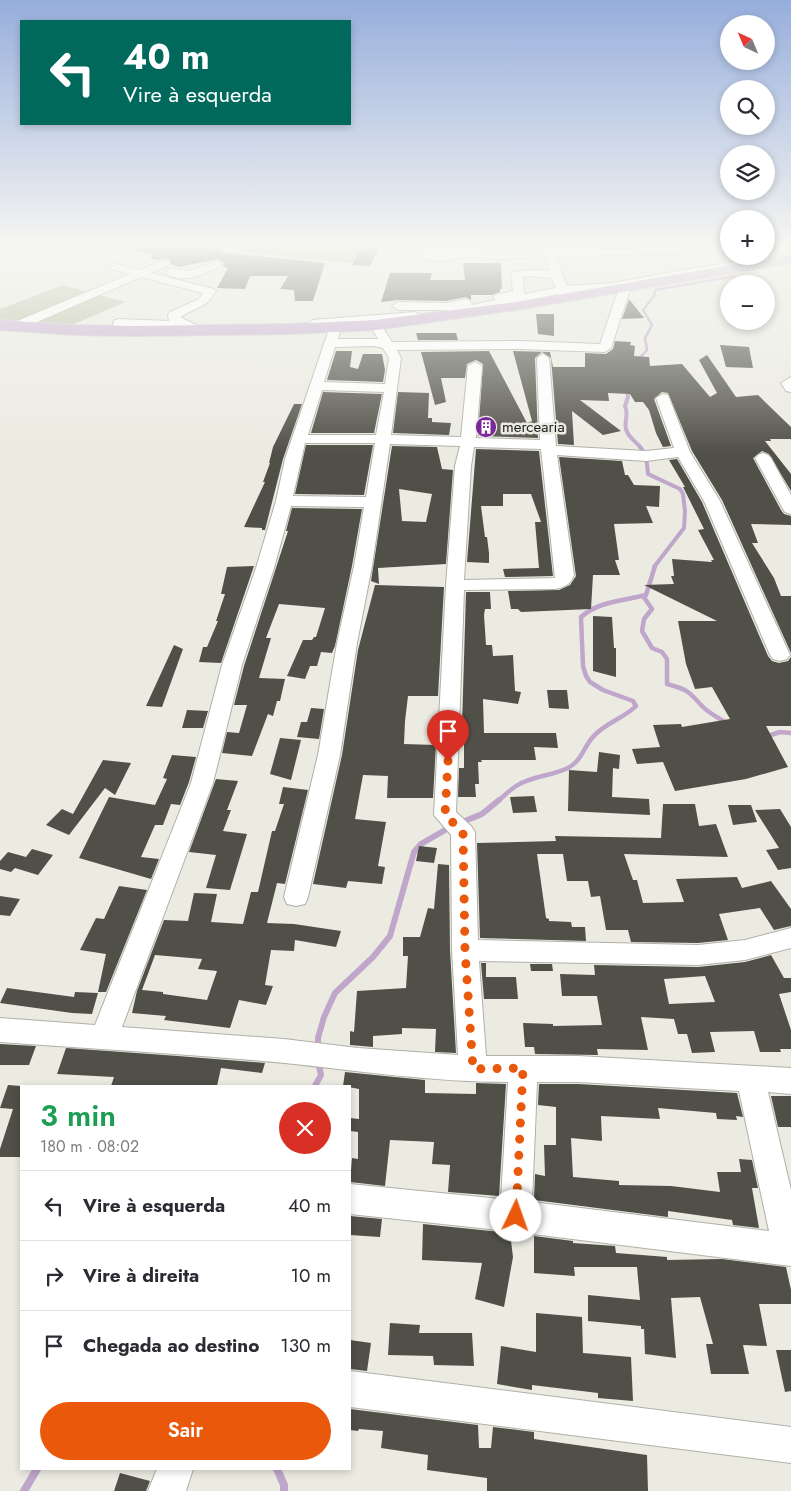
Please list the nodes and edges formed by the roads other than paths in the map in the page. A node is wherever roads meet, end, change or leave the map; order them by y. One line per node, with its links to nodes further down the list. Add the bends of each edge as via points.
1 (42, 315): 9 (street)
2 (175, 315): 7 (street, via 175,320)
3 (430, 315): 7 (street, via 278,325)
4 (458, 315): 8 (main road)
5 (616, 315): 11 (street, via 605,348)
6 (119, 323): 7 (street)
7 (190, 325)
8 (376, 325): 10 (main road); 11 (street)
9 (7, 329): 10 (main road)
10 (333, 335): 11 (street); 15 (street)
11 (389, 346): 16 (street, via 395,358)
12 (543, 358): 22 (street)
13 (475, 366): 21 (street)
14 (791, 381): 17 (street, via 788,383)
15 (318, 386): 16 (street); 20 (street)
16 (391, 388): 19 (street)
17 (791, 388)
18 (663, 398): 23 (street)
19 (383, 439): 20 (street); 21 (street); 26 (street)
20 (299, 440): 25 (street)
21 (468, 442): 22 (street); 28 (street, via 463,466)
22 (548, 448): 23 (street, via 646,456); 28 (street, via 565,575 563,581 555,584)
23 (683, 452): 29 (street, via 712,501)
24 (763, 458): 27 (street)
25 (284, 501): 26 (street); 34 (street, via 232,665 202,783)
26 (372, 502): 30 (street, via 329,755)
27 (791, 509)
28 (455, 585): 32 (street, via 445,815 463,832)
29 (780, 655)
30 (296, 897)
31 (791, 938): 32 (street, via 745,950 698,955)
32 (465, 950): 36 (street)
33 (0, 1030): 34 (street)
34 (104, 1038): 36 (street)
35 (523, 1068): 36 (street); 37 (street); 40 (street)
36 (473, 1069)
37 (751, 1079): 38 (street); 41 (street)
38 (791, 1081)
39 (351, 1200): 40 (street)
40 (516, 1216): 41 (street)
41 (790, 1250)
42 (351, 1389): 43 (street)
43 (791, 1445)
44 (175, 1470): 45 (street)
45 (167, 1491)

